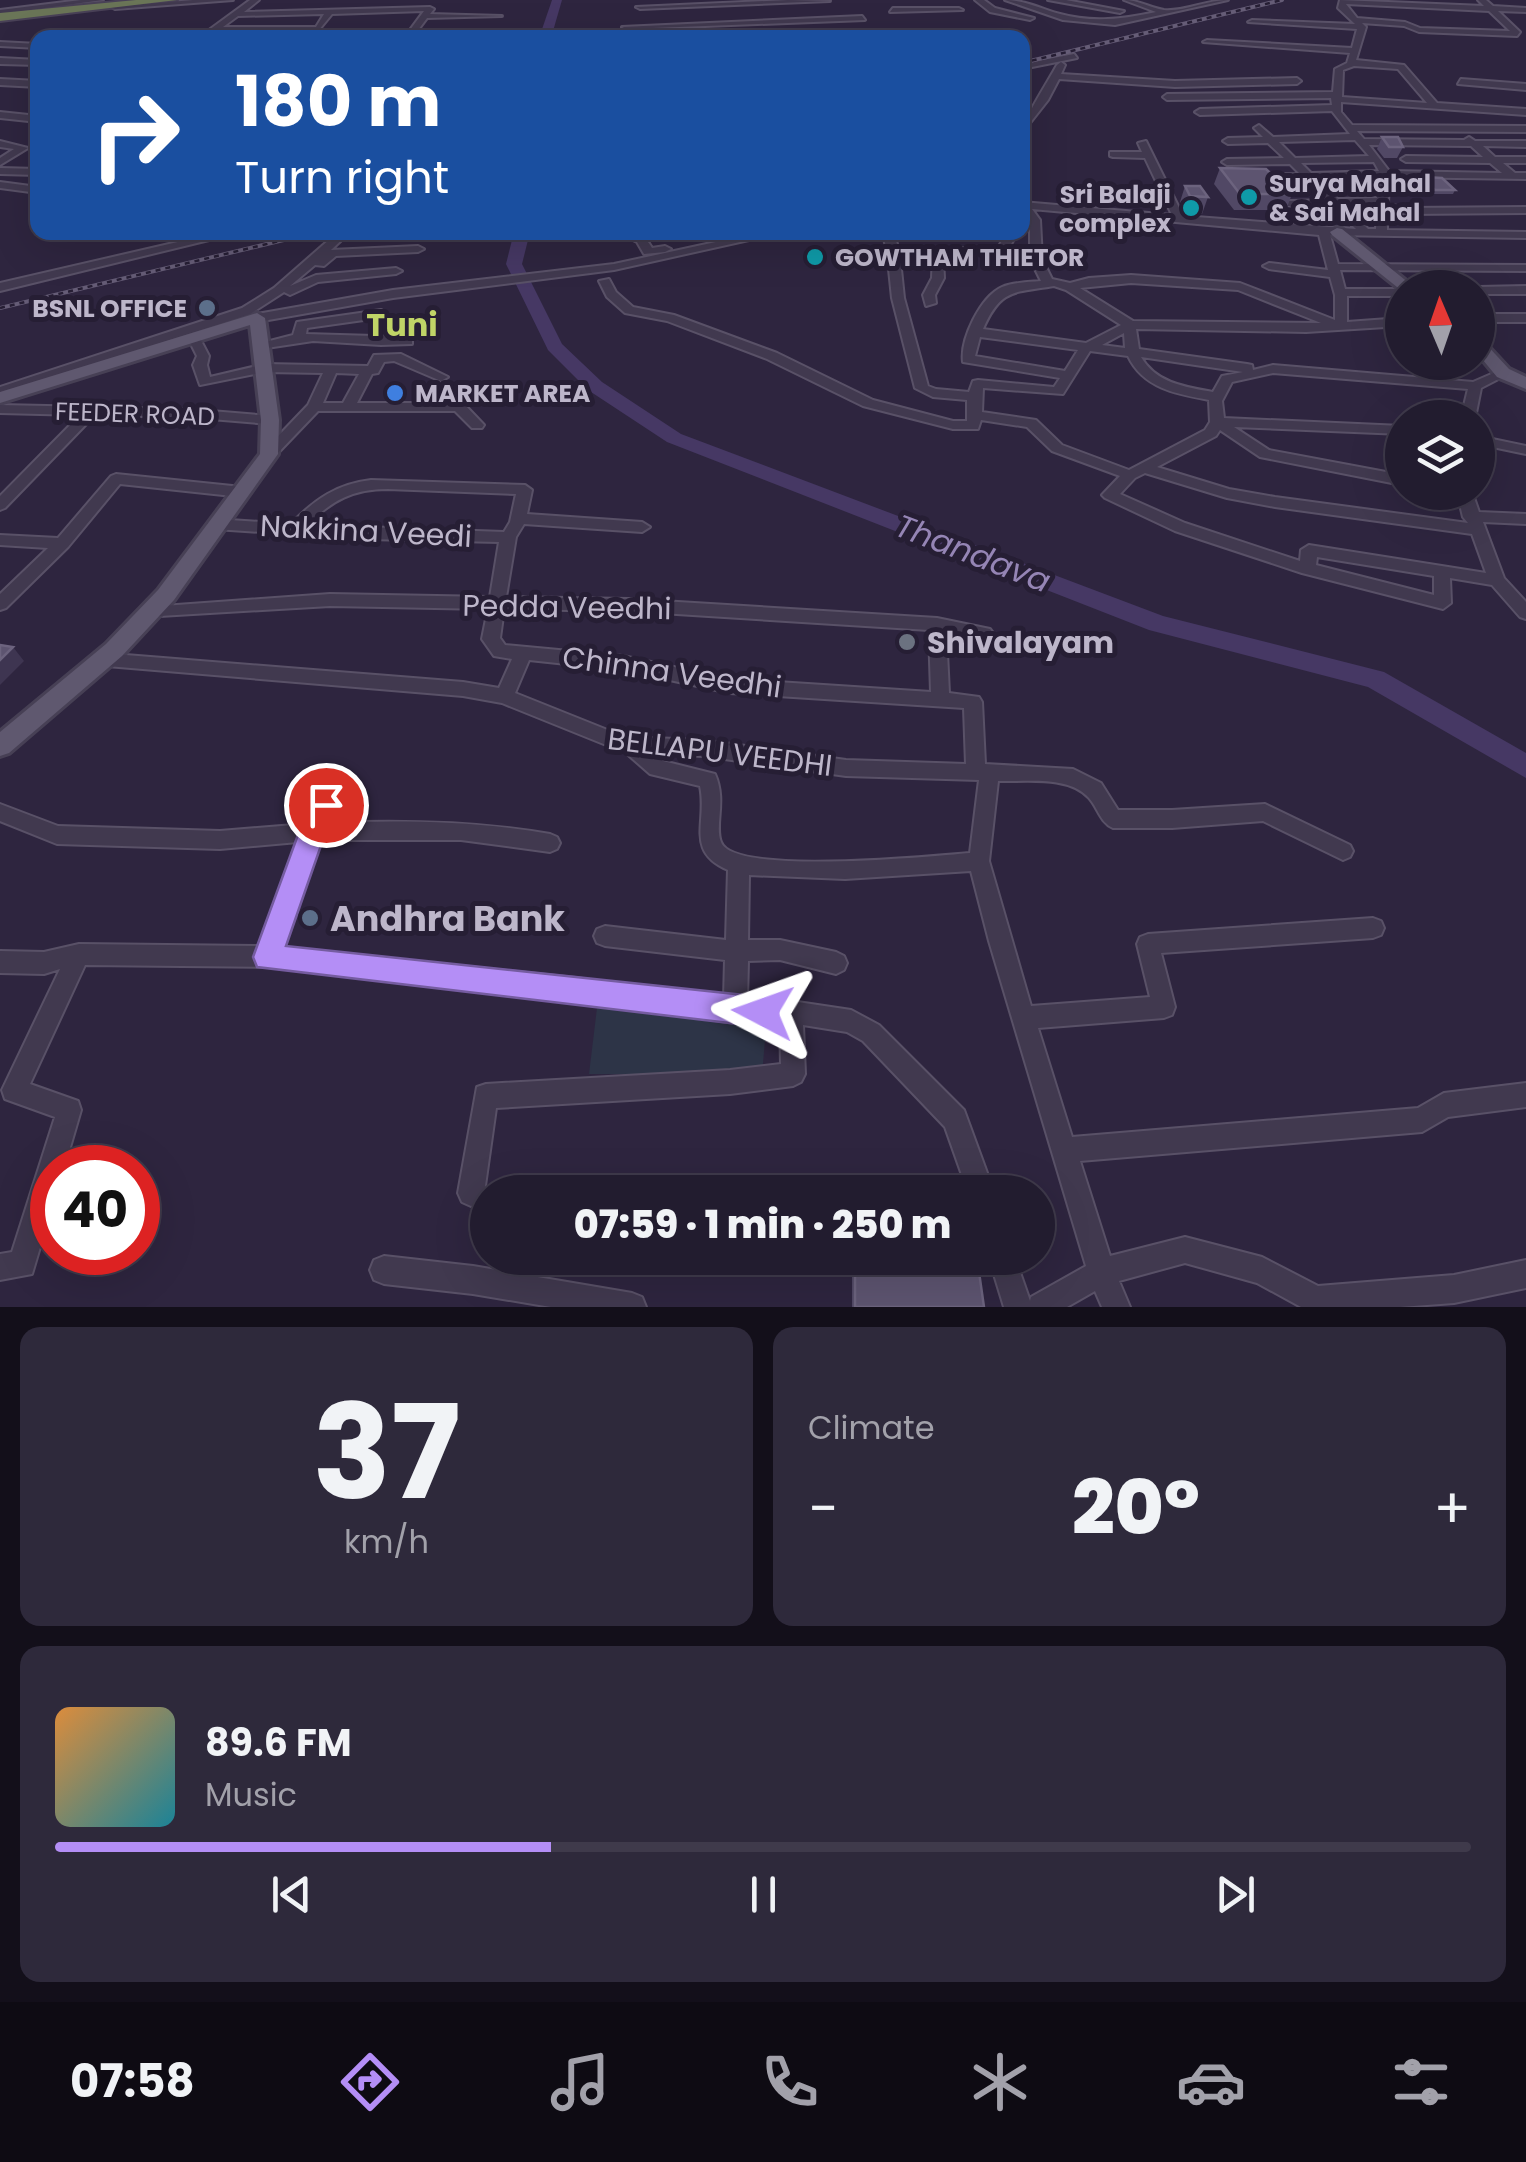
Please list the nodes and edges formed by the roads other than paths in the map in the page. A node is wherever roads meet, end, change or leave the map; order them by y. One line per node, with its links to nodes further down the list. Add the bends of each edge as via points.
1 (26, 0): 33 (street)
2 (99, 0): 17 (street)
3 (128, 0): 33 (highway)
4 (171, 0): 33 (highway)
5 (198, 0): 6 (street); 33 (street)
6 (229, 0)
7 (255, 0): 34 (street)
8 (924, 0): 31 (street)
9 (979, 0): 40 (street, via 993,10 1075,27)
10 (1008, 0): 40 (street, via 1063,18)
11 (1052, 0): 23 (street, via 1105,10)
12 (1128, 0): 23 (street)
13 (1170, 0): 23 (street)
14 (1209, 0): 15 (street); 32 (street)
15 (1224, 0)
16 (1482, 0): 24 (street)
17 (89, 1): 33 (street)
18 (795, 1): 19 (street); 25 (street); 43 (street)
19 (826, 1)
20 (1344, 1): 24 (street); 37 (street)
21 (641, 3): 25 (street); 36 (street)
22 (429, 8): 30 (street); 35 (street); 47 (street)
23 (1152, 8): 32 (street)
24 (1490, 9): 29 (street); 38 (street)
25 (726, 10): 36 (street); 43 (street); 49 (street)
26 (831, 10): 43 (street)
27 (893, 10): 31 (street)
28 (958, 10): 31 (street)
29 (1526, 10)
30 (329, 12): 34 (street); 46 (street, via 318,28)
31 (929, 12)
32 (1166, 13): 40 (street)
33 (0, 14)
34 (239, 14): 45 (street)
35 (498, 16)
36 (636, 16): 48 (street)
37 (1358, 20): 38 (street); 41 (street); 50 (street); 55 (street)
38 (1502, 20): 42 (street); 50 (street)
39 (859, 22): 43 (street)
40 (1122, 22)
41 (1252, 22)
42 (1526, 22)
43 (807, 27): 44 (street)
44 (757, 29)
45 (215, 30): 46 (street)
46 (256, 30)
47 (414, 30)
48 (623, 30)
49 (631, 30)
50 (1521, 34): 52 (street)
51 (1206, 42): 55 (street)
52 (1526, 43)
53 (0, 44): 54 (street)
54 (30, 46)
55 (1354, 50): 59 (street)
56 (1074, 56): 62 (street)
57 (0, 62): 60 (street)
58 (1121, 62): 66 (street)
59 (1351, 62): 78 (street, via 1339,69); 79 (street, via 1406,67)
60 (30, 63)
61 (1061, 64): 64 (street)
62 (1030, 66)
63 (1495, 75): 72 (street)
64 (1056, 76): 66 (street); 84 (street)
65 (1164, 78): 66 (street); 70 (street); 75 (street, via 1167,98)
66 (1122, 80): 74 (street)
67 (1296, 81): 70 (street)
68 (0, 82): 71 (street)
69 (1461, 82): 72 (street)
70 (1219, 83): 75 (street)
71 (30, 84)
72 (1502, 85): 73 (street); 76 (street)
73 (1526, 87)
74 (1123, 92)
75 (1232, 96): 78 (street); 80 (street)
76 (1512, 99): 77 (street); 83 (street)
77 (1526, 100)
78 (1335, 101): 79 (street); 80 (street); 88 (street)
79 (1433, 106): 83 (street); 86 (street)
80 (1246, 111): 81 (street); 89 (street)
81 (1200, 112)
82 (0, 115): 85 (street)
83 (1524, 115)
84 (1030, 117)
85 (30, 118)
86 (1456, 128): 87 (street); 88 (street); 94 (street)
87 (1526, 130)
88 (1354, 136): 89 (street); 94 (street); 100 (street)
89 (1270, 139): 90 (street); 101 (street)
90 (1228, 141)
91 (0, 144): 96 (street)
92 (30, 144): 96 (street)
93 (1143, 144): 99 (street)
94 (1473, 144): 95 (street); 103 (street)
95 (1526, 144)
96 (20, 150): 97 (street); 105 (street)
97 (30, 151)
98 (1113, 154): 99 (street)
99 (1149, 155): 123 (street)
100 (1377, 159): 101 (street); 109 (street)
101 (1290, 160): 106 (street); 110 (street)
102 (1406, 160): 103 (street)
103 (1492, 160): 104 (street); 111 (street)
104 (1526, 160)
105 (0, 162)
106 (1227, 162)
107 (0, 171): 108 (street)
108 (30, 172)
109 (1383, 174): 110 (street); 111 (street); 118 (street)
110 (1308, 176): 113 (street); 117 (street)
111 (1513, 176): 112 (street); 115 (street)
112 (1526, 176)
113 (1252, 178)
114 (0, 185): 116 (street)
115 (1526, 188)
116 (30, 189)
117 (1334, 202): 118 (street); 119 (street); 125 (street)
118 (1381, 203): 121 (street, via 1406,211); 126 (street)
119 (1289, 204)
120 (1030, 206): 123 (street)
121 (1526, 210)
122 (1030, 214): 143 (street, via 1036,259)
123 (1178, 217): 124 (street)
124 (1330, 232): 125 (street); 137 (main road); 141 (street)
125 (1364, 232): 126 (street)
126 (1380, 232): 127 (street)
127 (1526, 235)
128 (203, 240): 145 (street)
129 (336, 240): 178 (street, via 246,312)
130 (642, 240): 131 (street, via 648,252)
131 (723, 240)
132 (739, 240): 142 (street)
133 (890, 240): 179 (street, via 922,388)
134 (1009, 240): 151 (street, via 1002,251 937,255)
135 (418, 249): 144 (street, via 333,253)
136 (1269, 266): 141 (street)
137 (1382, 267): 138 (street); 139 (main road); 141 (street)
138 (1526, 268)
139 (1385, 270)
140 (396, 271): 144 (street)
141 (1336, 271): 150 (street)
142 (607, 274): 153 (street, via 413,291); 187 (street, via 611,294 629,310 772,356 868,404 952,425 973,426)
143 (1054, 283): 146 (street); 159 (street, via 1006,290)
144 (297, 284): 153 (street)
145 (0, 287)
146 (1070, 288): 157 (street, via 1131,279 1240,287); 158 (street)
147 (1526, 290): 149 (street)
148 (1385, 291): 150 (street)
149 (1495, 291)
150 (1341, 293): 157 (street)
151 (930, 303)
152 (381, 314): 162 (street, via 302,325)
153 (257, 318): 161 (main road); 164 (main road)
154 (1495, 318): 155 (street)
155 (1526, 318)
156 (1385, 323): 157 (street)
157 (1338, 324): 158 (street)
158 (1130, 325): 165 (street); 166 (street)
159 (975, 332): 165 (street); 173 (street, via 968,359)
160 (163, 334): 178 (street)
161 (194, 338): 175 (street, via 204,356); 178 (main road)
162 (299, 338): 163 (street); 164 (street)
163 (408, 342)
164 (260, 345): 168 (main road)
165 (1086, 350): 166 (street); 173 (street)
166 (1132, 352): 171 (street); 180 (street, via 1154,382)
167 (1495, 365): 172 (main road)
168 (265, 368): 169 (street); 175 (street); 188 (main road)
169 (332, 369): 170 (street); 183 (street)
170 (368, 370): 174 (street, via 379,358 396,357); 182 (street)
171 (1273, 370): 177 (street); 180 (street, via 1227,379)
172 (1503, 374): 176 (main road); 177 (street)
173 (1068, 375): 179 (street, via 1058,391 978,384)
174 (441, 377)
175 (205, 382): 186 (street)
176 (1526, 384)
177 (1475, 386): 181 (street)
178 (0, 391)
179 (974, 396): 187 (street)
180 (1218, 396): 189 (street)
181 (1472, 400)
182 (348, 406): 183 (street); 190 (street, via 459,406)
183 (314, 407): 194 (street)
184 (0, 409): 185 (street, FEEDER ROAD)
185 (91, 411): 186 (street, FEEDER ROAD); 198 (street)
186 (187, 413): 188 (street, FEEDER ROAD)
187 (976, 415): 195 (street, via 1031,424 1057,448)
188 (270, 420): 194 (main road)
189 (1217, 422): 191 (street); 195 (street, via 1211,432); 196 (street, via 1265,454)
190 (477, 424)
191 (1385, 429)
192 (1495, 444): 193 (street)
193 (1526, 450)
194 (269, 454): 197 (main road)
195 (1136, 471): 202 (street, via 1227,493); 209 (street, via 1110,495 1180,527)
196 (1385, 477)
197 (242, 492): 203 (main road); 208 (street, via 116,479)
198 (0, 504)
199 (1469, 510): 202 (street)
200 (1526, 518): 202 (street)
201 (518, 519): 204 (street); 205 (street, via 526,490 370,482 325,498); 206 (street)
202 (1473, 523): 211 (street)
203 (216, 524): 205 (street, Nakkina Veedi); 214 (main road)
204 (642, 527)
205 (295, 529): 206 (street, Nakkina Veedi)
206 (508, 537): 213 (street, Nakkina Veedi)
207 (0, 540): 208 (street)
208 (62, 543): 212 (street)
209 (1308, 569): 210 (street, via 1308,550); 210 (street, via 1443,603)
210 (1442, 573): 211 (street)
211 (1511, 588): 215 (street)
212 (0, 604)
213 (497, 604): 214 (street, Pedda Veedhi, via 330,600); 216 (street, Pedda Veedhi); 218 (street, Nakkina Veedi, via 490,640 500,650)
214 (148, 613): 219 (main road)
215 (1526, 613)
216 (937, 624): 217 (street, Pedda Veedhi); 221 (street)
217 (984, 633)
218 (523, 653): 220 (street); 221 (street, Chinna Veedhi, via 623,663 730,686)
219 (101, 660): 220 (street, BELLAPU VEEDHI); 222 (main road)
220 (504, 696): 223 (street, BELLAPU VEEDHI)
221 (940, 699): 224 (street, via 973,702)
222 (2, 743)
223 (630, 745): 224 (street, BELLAPU VEEDHI, via 846,768); 231 (street, via 657,768 708,780 710,844)
224 (983, 773): 229 (street, BELLAPU VEEDHI, via 1066,775 1094,789 1114,818 1265,812); 230 (street)
225 (341, 778): 227 (street)
226 (0, 812): 227 (street, via 57,835 220,840)
227 (312, 832): 228 (street, via 420,828); 236 (street)
228 (550, 842)
229 (1343, 851)
230 (980, 861): 231 (street, via 786,870); 241 (street)
231 (739, 864): 234 (street)
232 (1373, 928): 241 (street, via 1148,944 1164,1007)
233 (605, 936): 234 (street)
234 (736, 950): 238 (street, via 780,950); 239 (street)
235 (79, 954): 236 (street); 237 (street, via 44,963); 246 (street, via 14,1090 68,1110 22,1264)
236 (268, 957): 239 (street)
237 (0, 962)
238 (836, 963)
239 (735, 1012): 240 (street)
240 (791, 1012): 244 (street, via 793,1074 486,1096); 245 (street, via 850,1021 872,1033 954,1119)
241 (1024, 1018): 243 (street)
242 (1526, 1095): 243 (street, via 1444,1104 1422,1120)
243 (1064, 1150): 248 (street)
244 (473, 1175)
245 (975, 1175)
246 (0, 1267)
247 (384, 1270): 251 (street)
248 (1101, 1272): 249 (street, via 1185,1250 1262,1271 1316,1300 1454,1290); 253 (street); 254 (street)
249 (1526, 1274)
250 (1008, 1275): 252 (street)
251 (632, 1307)
252 (1018, 1307)
253 (1040, 1307)
254 (1116, 1307)

